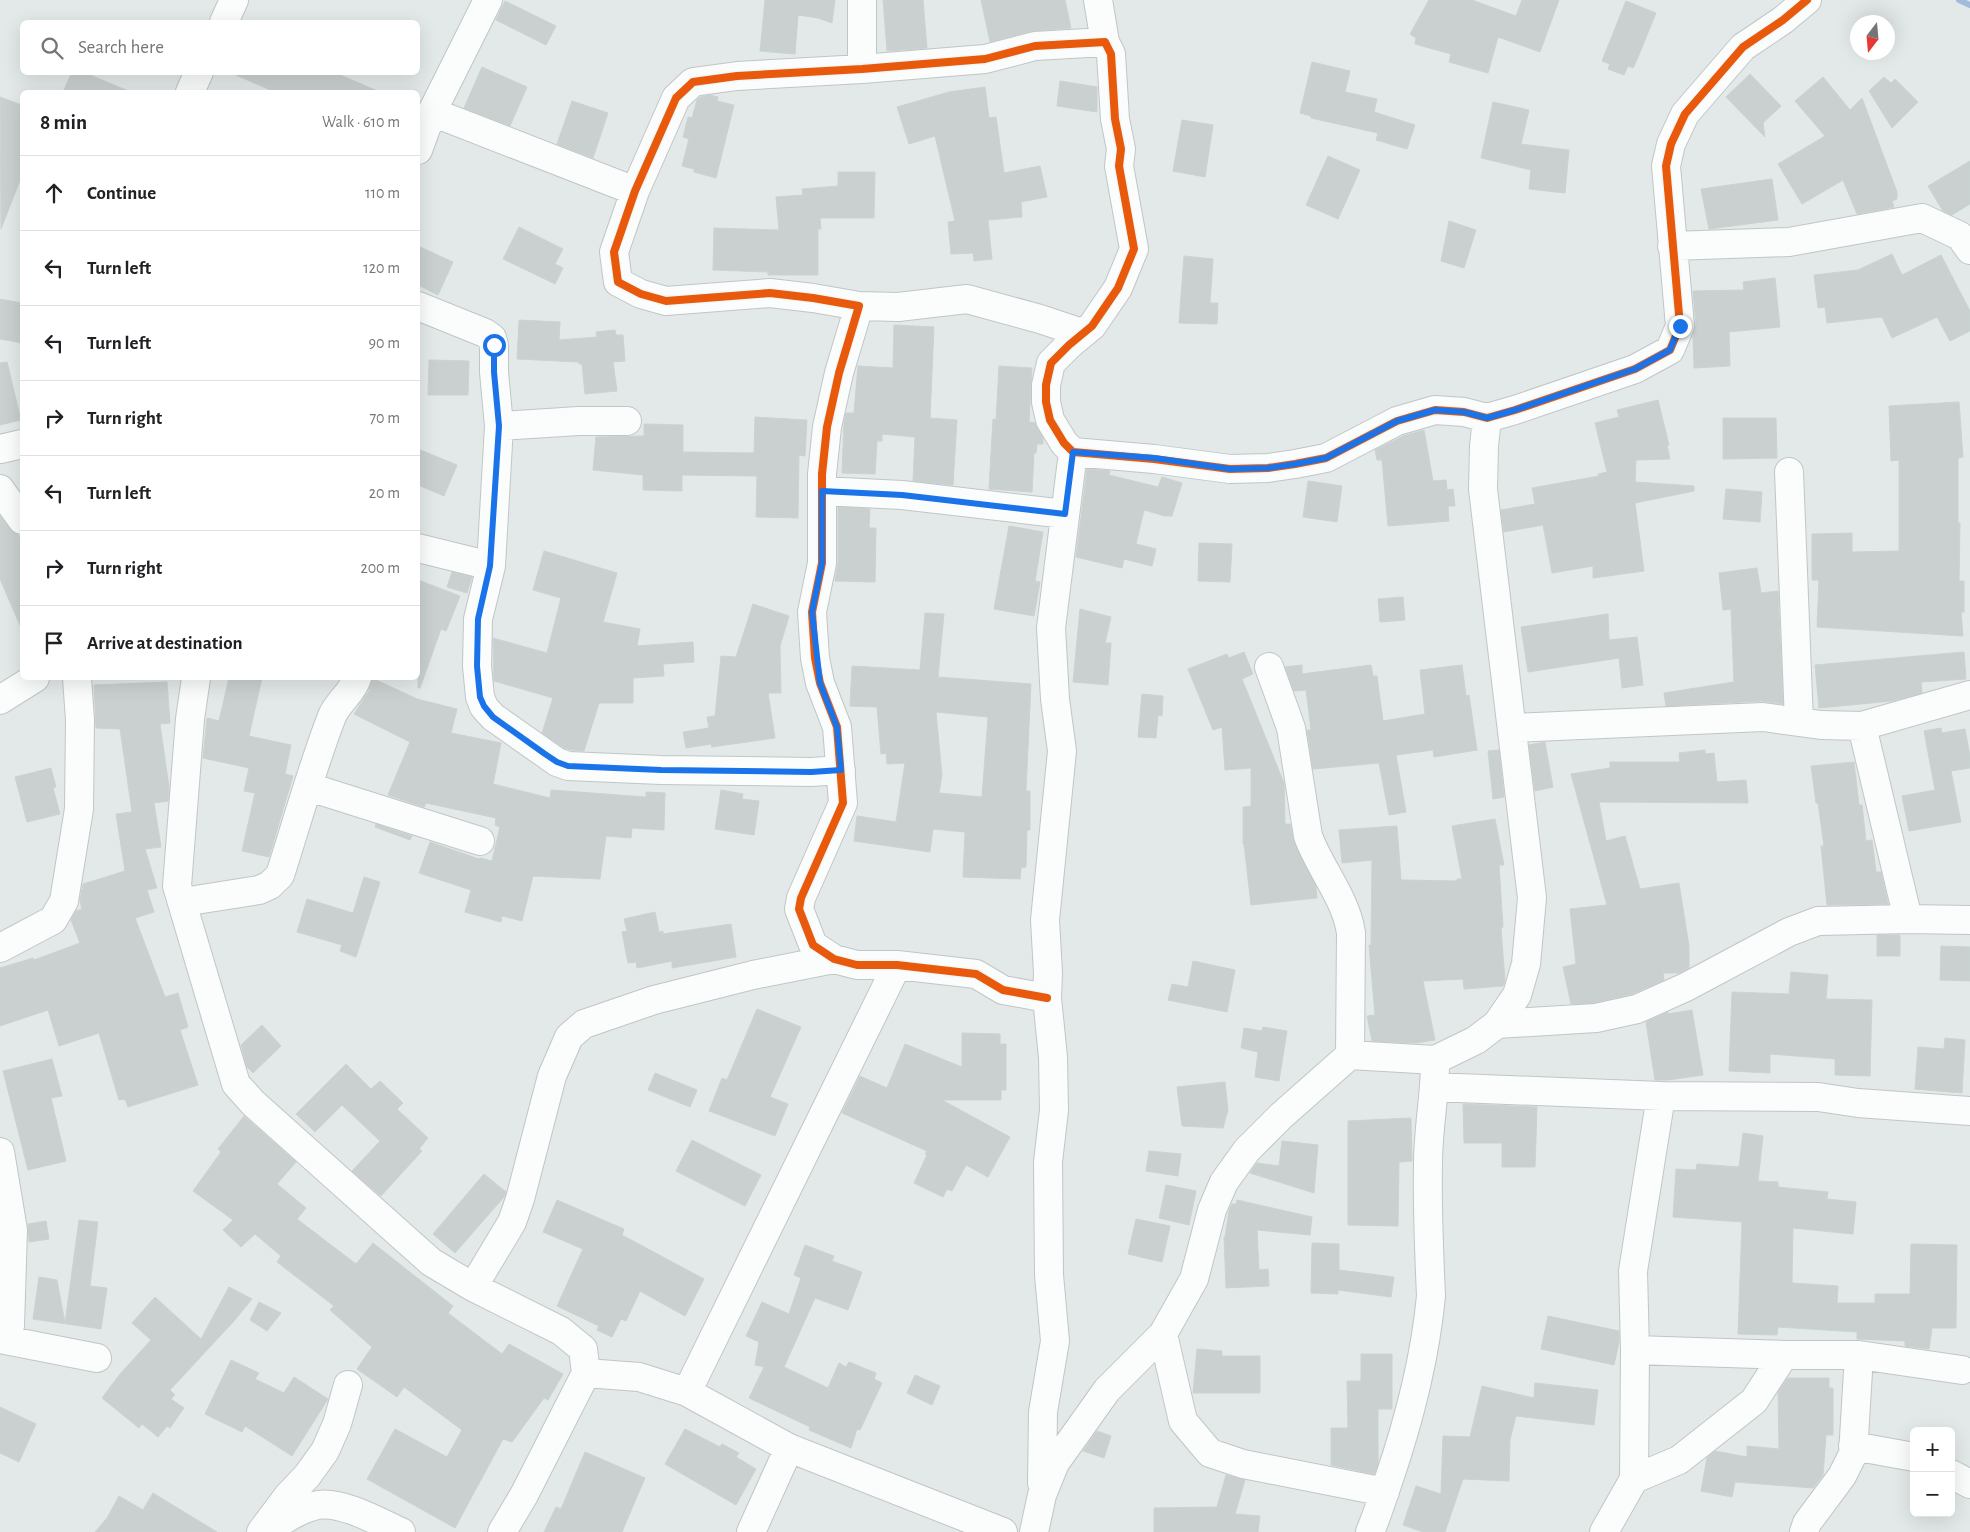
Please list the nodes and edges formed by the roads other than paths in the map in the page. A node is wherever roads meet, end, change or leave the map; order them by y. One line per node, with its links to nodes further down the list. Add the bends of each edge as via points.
1 (234, 0): 6 (street)
2 (488, 0): 11 (street)
3 (862, 0): 8 (street)
4 (1098, 0): 7 (street)
5 (1806, 0): 14 (street, via 1743,47 1685,114 1671,144 1666,166)
6 (225, 20)
7 (1105, 42): 8 (street, via 1035,46 985,60); 18 (street, via 1111,54 1114,118 1122,150 1119,166 1134,249 1118,288 1092,326)
8 (862, 69): 13 (street, via 736,76 694,82 676,98)
9 (198, 75): 10 (street)
10 (191, 90)
11 (432, 112): 12 (street); 13 (street)
12 (420, 145)
13 (635, 191): 16 (street, via 614,252 618,282 641,294 666,301 770,293)
14 (1672, 246): 15 (street, via 1789,242 1922,218 1960,236); 19 (street, via 1680,326 1670,350 1635,369)
15 (1970, 250)
16 (859, 306): 18 (street, via 898,307 967,299); 27 (street, via 828,418)
17 (420, 307): 21 (street, via 492,338)
18 (1082, 333): 24 (street, via 1051,362 1046,385 1050,420)
19 (1487, 418): 24 (street, via 1435,410 1397,421 1326,458 1268,468 1230,469 1154,458); 41 (street, via 1483,489)
20 (627, 421): 21 (street)
21 (499, 426): 31 (street)
22 (20, 445): 23 (street)
23 (0, 450)
24 (1073, 452): 28 (street)
25 (1790, 472): 39 (street)
26 (0, 489): 29 (street)
27 (822, 491): 28 (street, via 902,495); 42 (street, via 822,563 812,612 820,683 837,727)
28 (1065, 514): 51 (street, via 1051,628 1062,751 1045,920)
29 (20, 517)
30 (420, 548): 31 (street)
31 (490, 566): 42 (street, via 478,619 480,697 493,717 557,762 568,766 661,770)
32 (1269, 667): 53 (street, via 1291,728 1308,836 1348,916 1351,933)
33 (32, 680): 38 (street)
34 (77, 680): 48 (street, via 79,809 64,901 53,920)
35 (196, 680): 45 (street, via 177,886)
36 (356, 680): 43 (street, via 336,706 314,762)
37 (1970, 695): 40 (street)
38 (0, 700)
39 (1799, 722): 40 (street); 41 (street, via 1763,718)
40 (1862, 726): 46 (street)
41 (1512, 728): 52 (street, via 1532,898 1526,964 1517,995)
42 (841, 770): 49 (street, via 843,803 799,909 813,945)
43 (309, 787): 44 (street); 45 (street, via 280,875 270,885 259,890)
44 (480, 841)
45 (183, 902): 58 (street, via 236,1084 253,1103 431,1262)
46 (1908, 919): 47 (street); 52 (street, via 1818,921 1789,932 1686,987 1637,1009 1596,1018)
47 (1970, 920)
48 (0, 948)
49 (834, 959): 50 (street, via 857,965); 58 (street, via 752,975 654,1000 584,1024 569,1037 552,1076 512,1222)
50 (896, 965): 51 (street, via 976,974 1003,990); 68 (street)
51 (1047, 998): 76 (street, via 1053,1057 1054,1110 1048,1162 1049,1275 1055,1341 1043,1412)
52 (1497, 1024): 54 (street)
53 (1350, 1055): 54 (street); 59 (street, via 1247,1150 1224,1182 1212,1210 1194,1279)
54 (1435, 1074): 55 (street); 75 (street, via 1428,1163 1429,1316 1403,1439)
55 (1661, 1096): 56 (street, via 1818,1097); 61 (street, via 1633,1271)
56 (1970, 1111)
57 (0, 1152): 60 (street, via 13,1230 10,1326)
58 (473, 1287): 66 (street, via 561,1331 583,1349)
59 (1163, 1334): 75 (street, via 1184,1421 1210,1453 1243,1464); 76 (street, via 1107,1390 1055,1463)
60 (1, 1339): 64 (street)
61 (1635, 1350): 62 (street); 73 (street)
62 (1784, 1355): 63 (street); 73 (street, via 1754,1401 1679,1460)
63 (1859, 1355): 65 (street); 69 (street)
64 (97, 1358)
65 (1962, 1370)
66 (586, 1373): 68 (street, via 639,1377); 79 (street)
67 (348, 1385): 77 (street, via 337,1424 325,1450)
68 (687, 1392): 70 (street)
69 (1853, 1446): 71 (street); 85 (street, via 1853,1454 1842,1476 1807,1523)
70 (788, 1448): 80 (street); 81 (street)
71 (1910, 1456)
72 (1955, 1476): 74 (street)
73 (1634, 1479): 84 (street)
74 (1970, 1484)
75 (1384, 1492): 83 (street)
76 (1042, 1495): 82 (street)
77 (263, 1532): 78 (street, via 317,1505 341,1507)
78 (401, 1532)
79 (502, 1532)
80 (751, 1532)
81 (1003, 1532)
82 (1034, 1532)
83 (1370, 1532)
84 (1604, 1532)
85 (1804, 1532)

